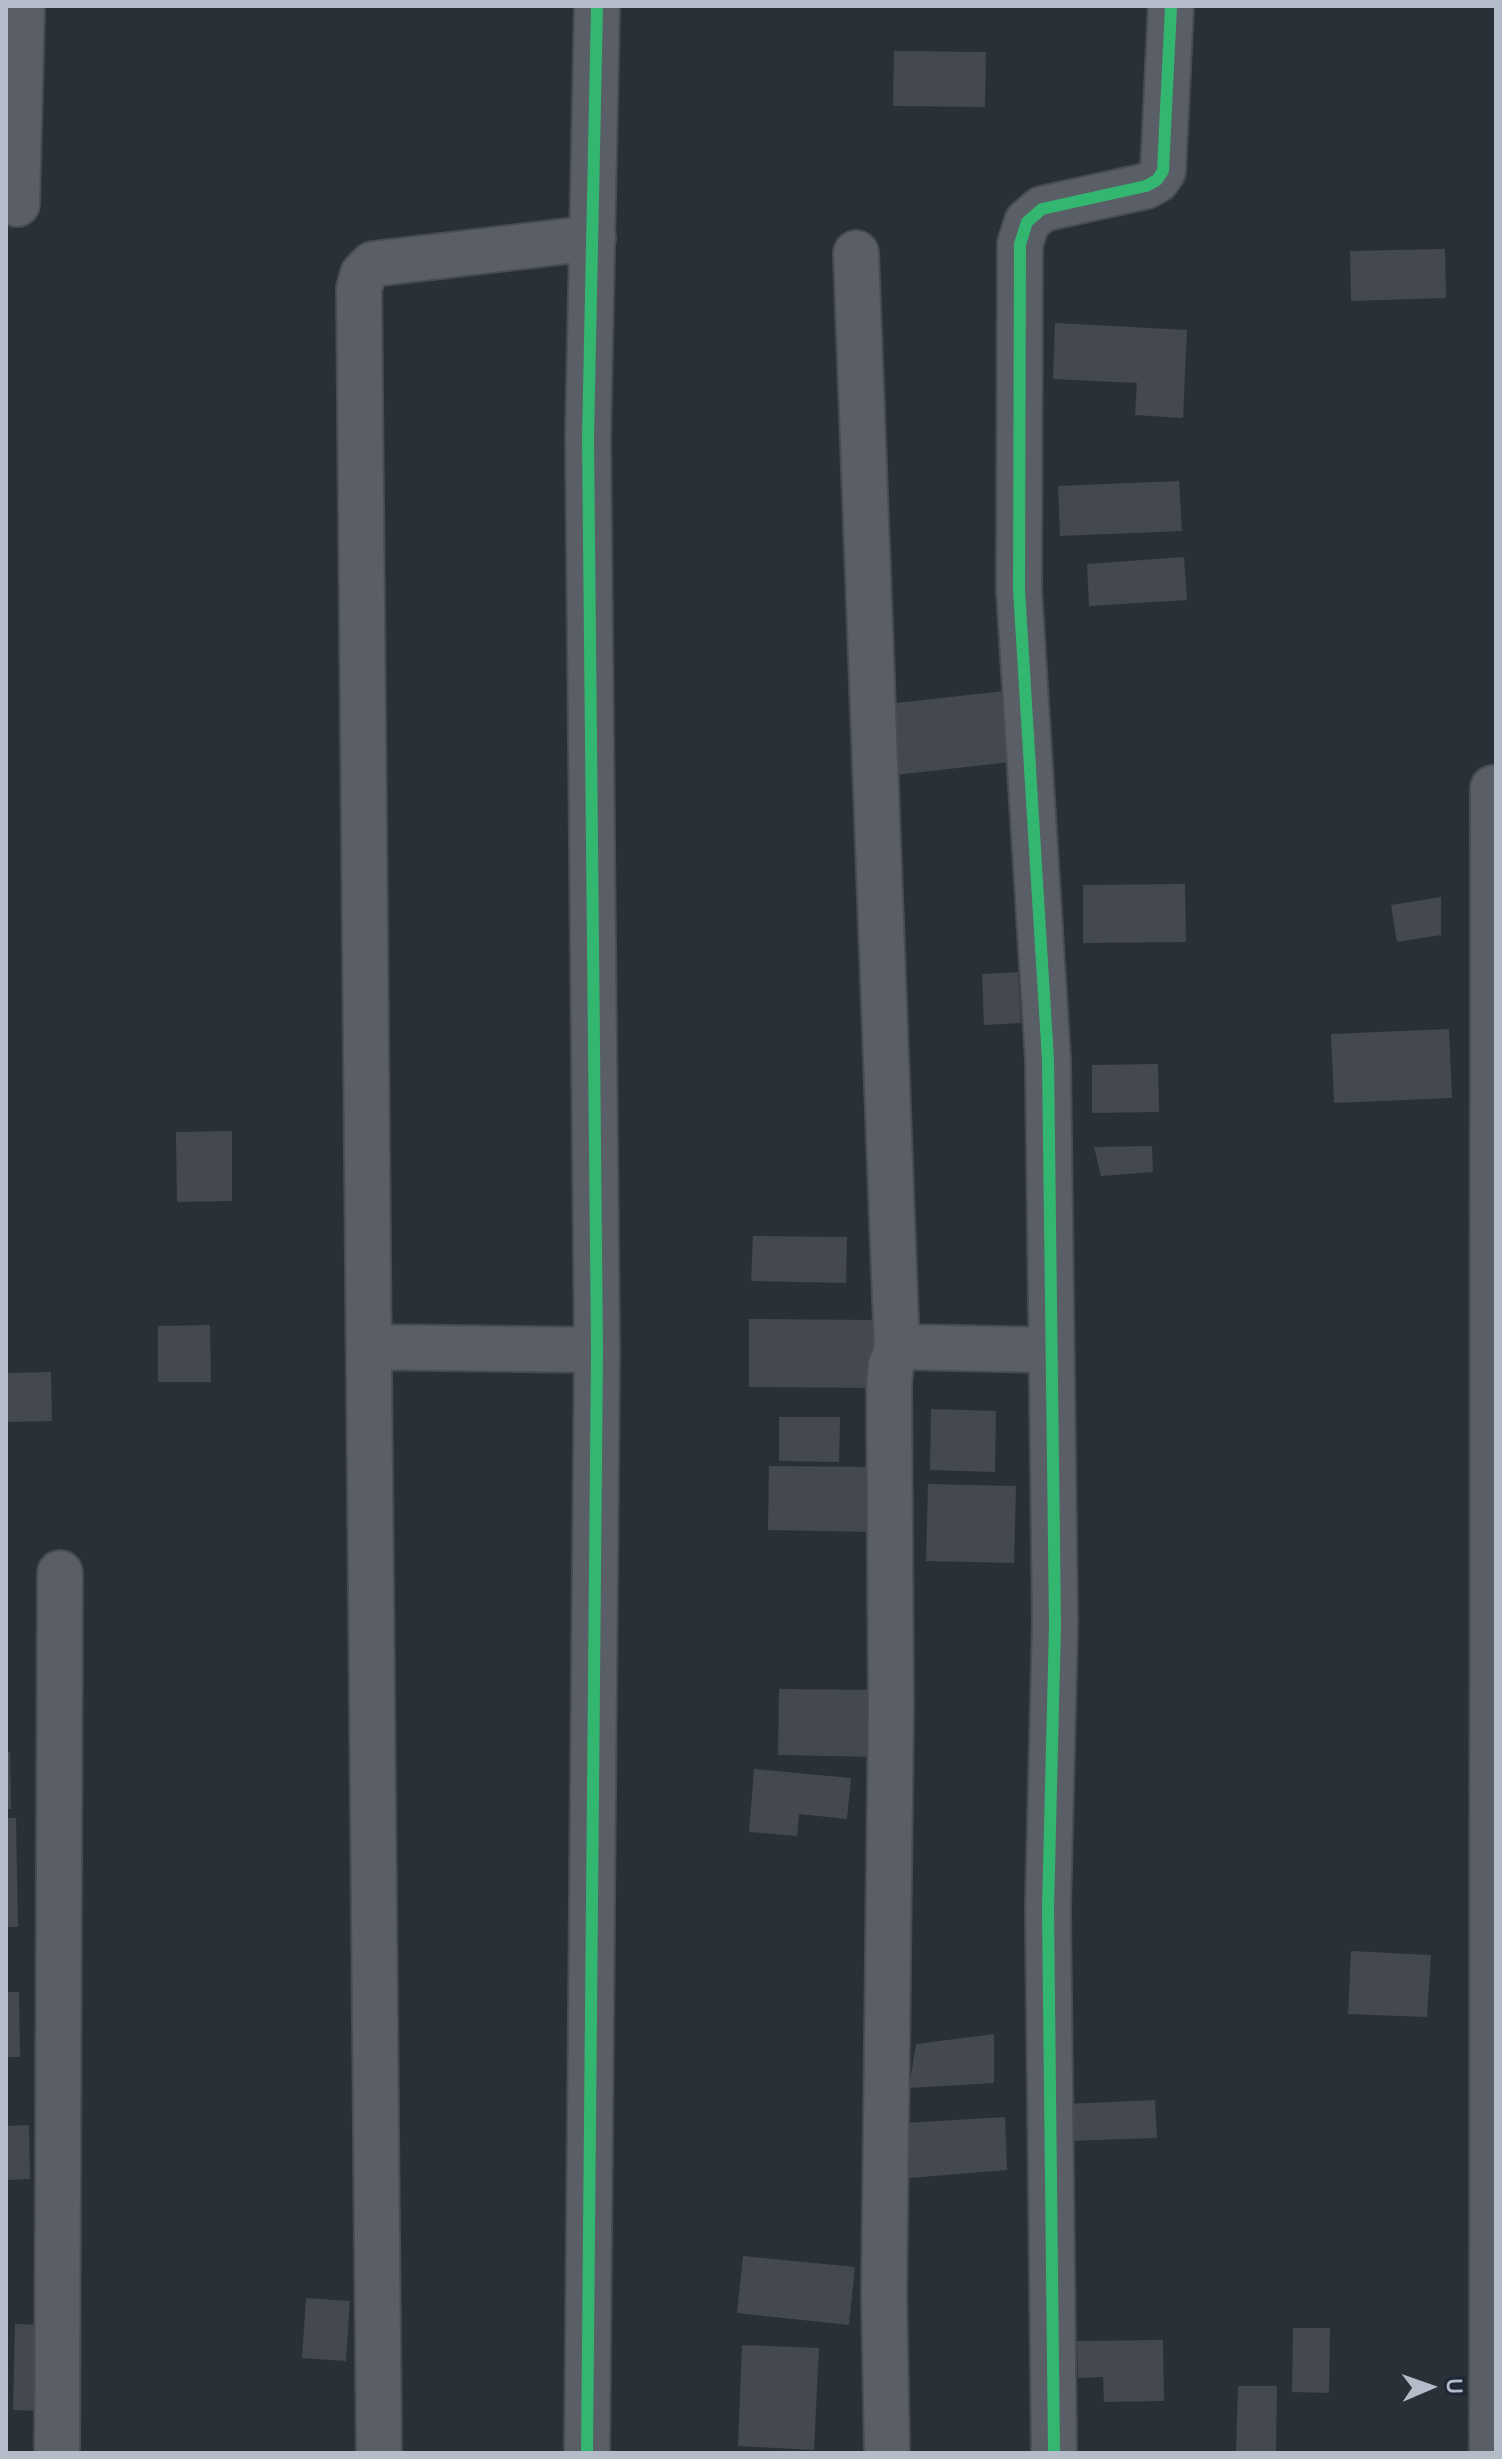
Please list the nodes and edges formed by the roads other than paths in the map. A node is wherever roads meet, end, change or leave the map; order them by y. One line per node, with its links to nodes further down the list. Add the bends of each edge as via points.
1 (22, 6): 4 (street)
2 (597, 6): 5 (street)
3 (1171, 6): 10 (street, via 1163,171 1146,186 1042,209 1027,222 1020,244 1019,590 1048,1060)
4 (17, 204)
5 (593, 238): 8 (street, via 373,264 359,289); 9 (street, via 588,438)
6 (856, 253): 11 (street)
7 (1493, 788): 18 (street)
8 (369, 1347): 9 (street); 14 (street)
9 (597, 1350): 15 (street)
10 (1050, 1350): 11 (street, via 905,1347); 17 (street, via 1055,1624 1048,1909)
11 (897, 1352): 16 (street, via 889,1385)
12 (60, 1573): 13 (street)
13 (57, 2453)
14 (379, 2453)
15 (587, 2453)
16 (887, 2453)
17 (1054, 2453)
18 (1492, 2453)

